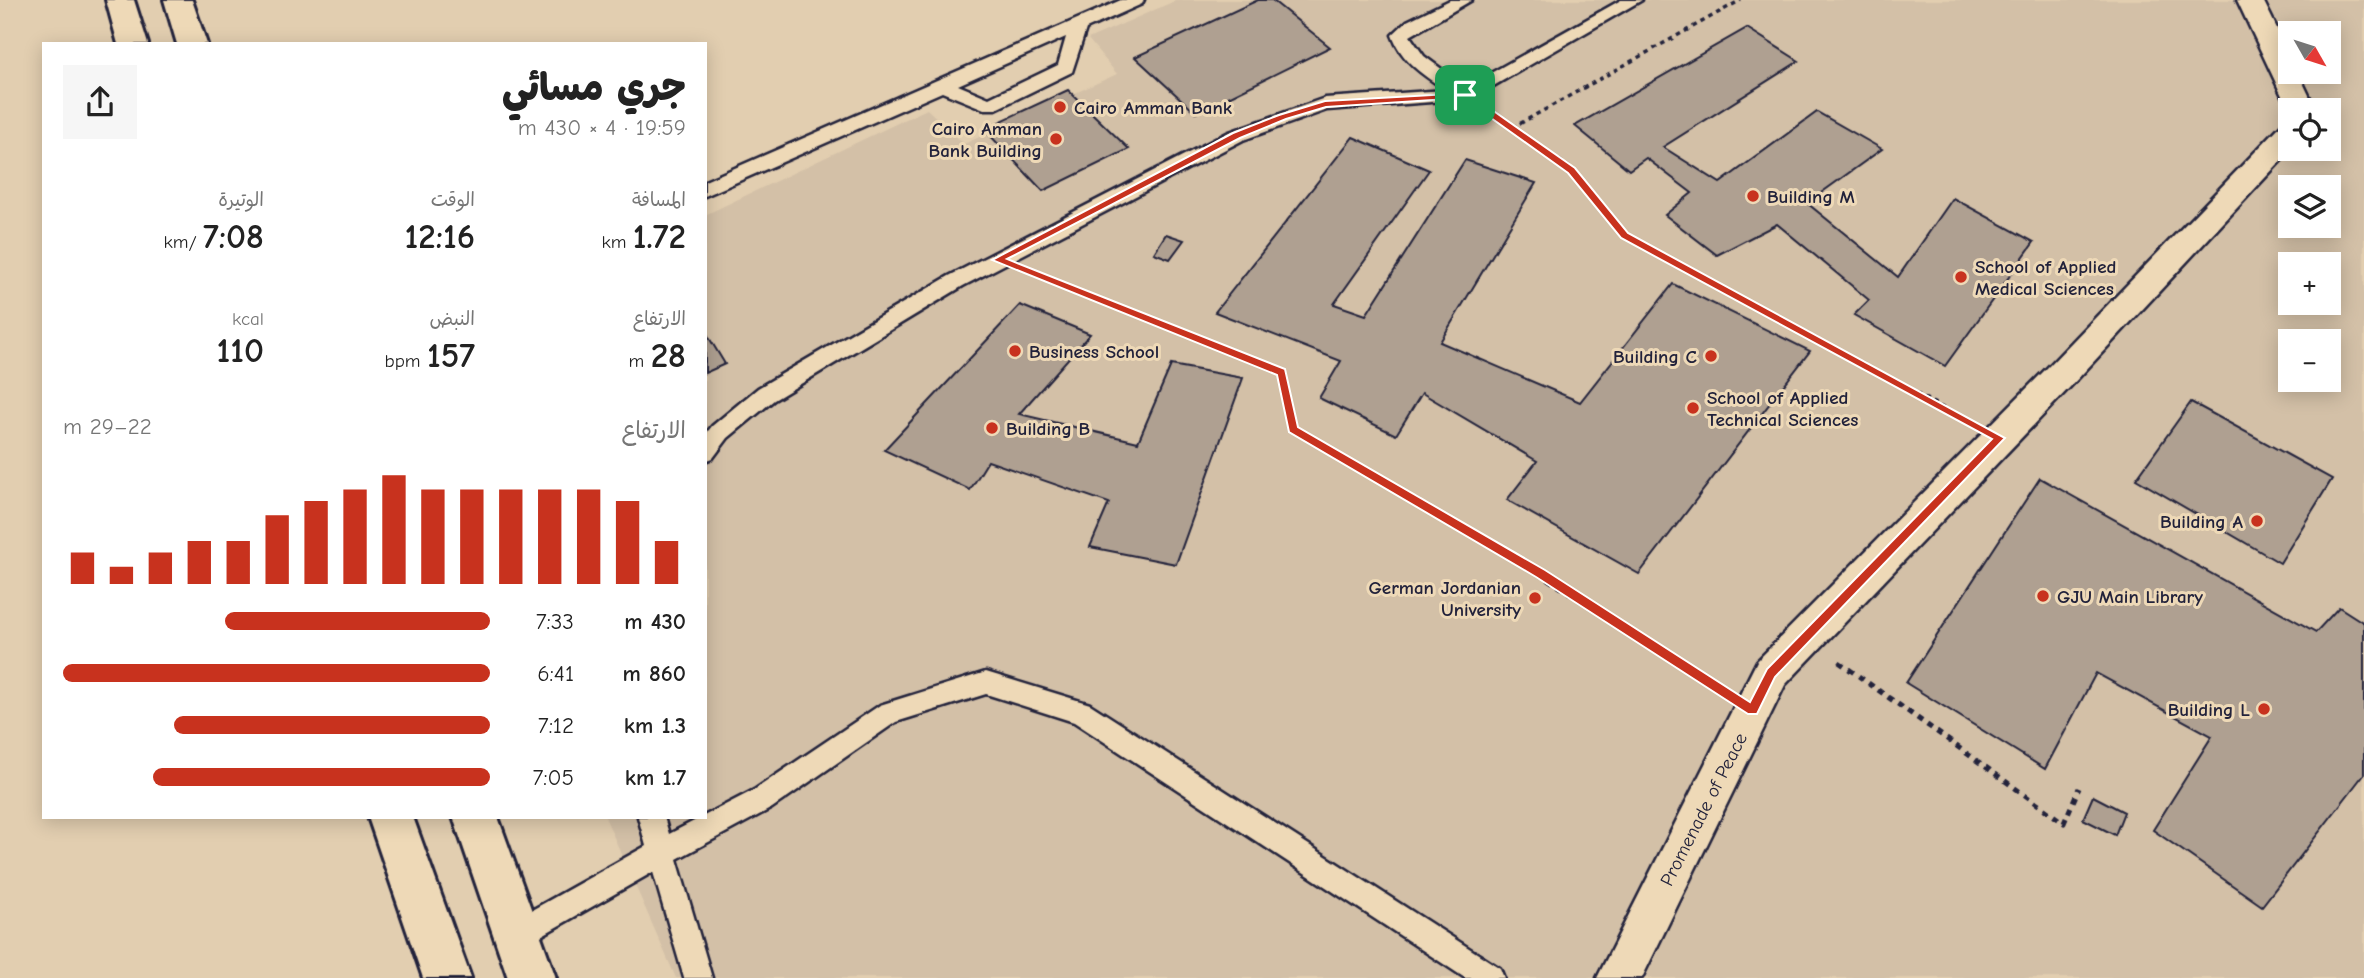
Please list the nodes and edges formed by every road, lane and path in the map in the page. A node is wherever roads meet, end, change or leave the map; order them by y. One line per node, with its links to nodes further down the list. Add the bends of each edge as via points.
1 (120, 0): 9 (main road)
2 (178, 0): 10 (main road)
3 (1136, 0): 8 (lane)
4 (1464, 0): 12 (lane, via 1401,35 1414,57)
5 (1634, 0): 12 (lane)
6 (1741, 0): 14 (path)
7 (2250, 0): 13 (street)
8 (1078, 25): 11 (lane); 11 (lane, via 1066,68 989,105)
9 (132, 42)
10 (191, 42)
11 (941, 85): 16 (lane)
12 (1465, 95): 14 (path); 17 (lane, via 1325,104 1283,117 1236,136)
13 (2296, 98)
14 (1512, 128): 18 (path, via 1572,170 1625,236)
15 (2278, 146): 18 (street, Promenade of Peace)
16 (707, 188)
17 (998, 260): 19 (lane, via 766,394 720,432); 21 (path, via 1281,372 1293,429 1540,574)
18 (2000, 438): 20 (street, Promenade of Peace)
19 (707, 449)
20 (1805, 638): 21 (street, Promenade of Peace, via 1771,673); 22 (path, via 2064,823)
21 (1753, 710): 32 (street, Promenade of Peace)
22 (2079, 788)
23 (391, 819): 28 (main road)
24 (476, 819): 27 (main road)
25 (652, 819): 26 (lane)
26 (662, 852): 27 (lane); 30 (lane); 31 (lane, via 762,799 889,713 985,683 1081,712)
27 (515, 936): 29 (main road)
28 (447, 978)
29 (532, 978)
30 (698, 978)
31 (1490, 978)
32 (1619, 978)

